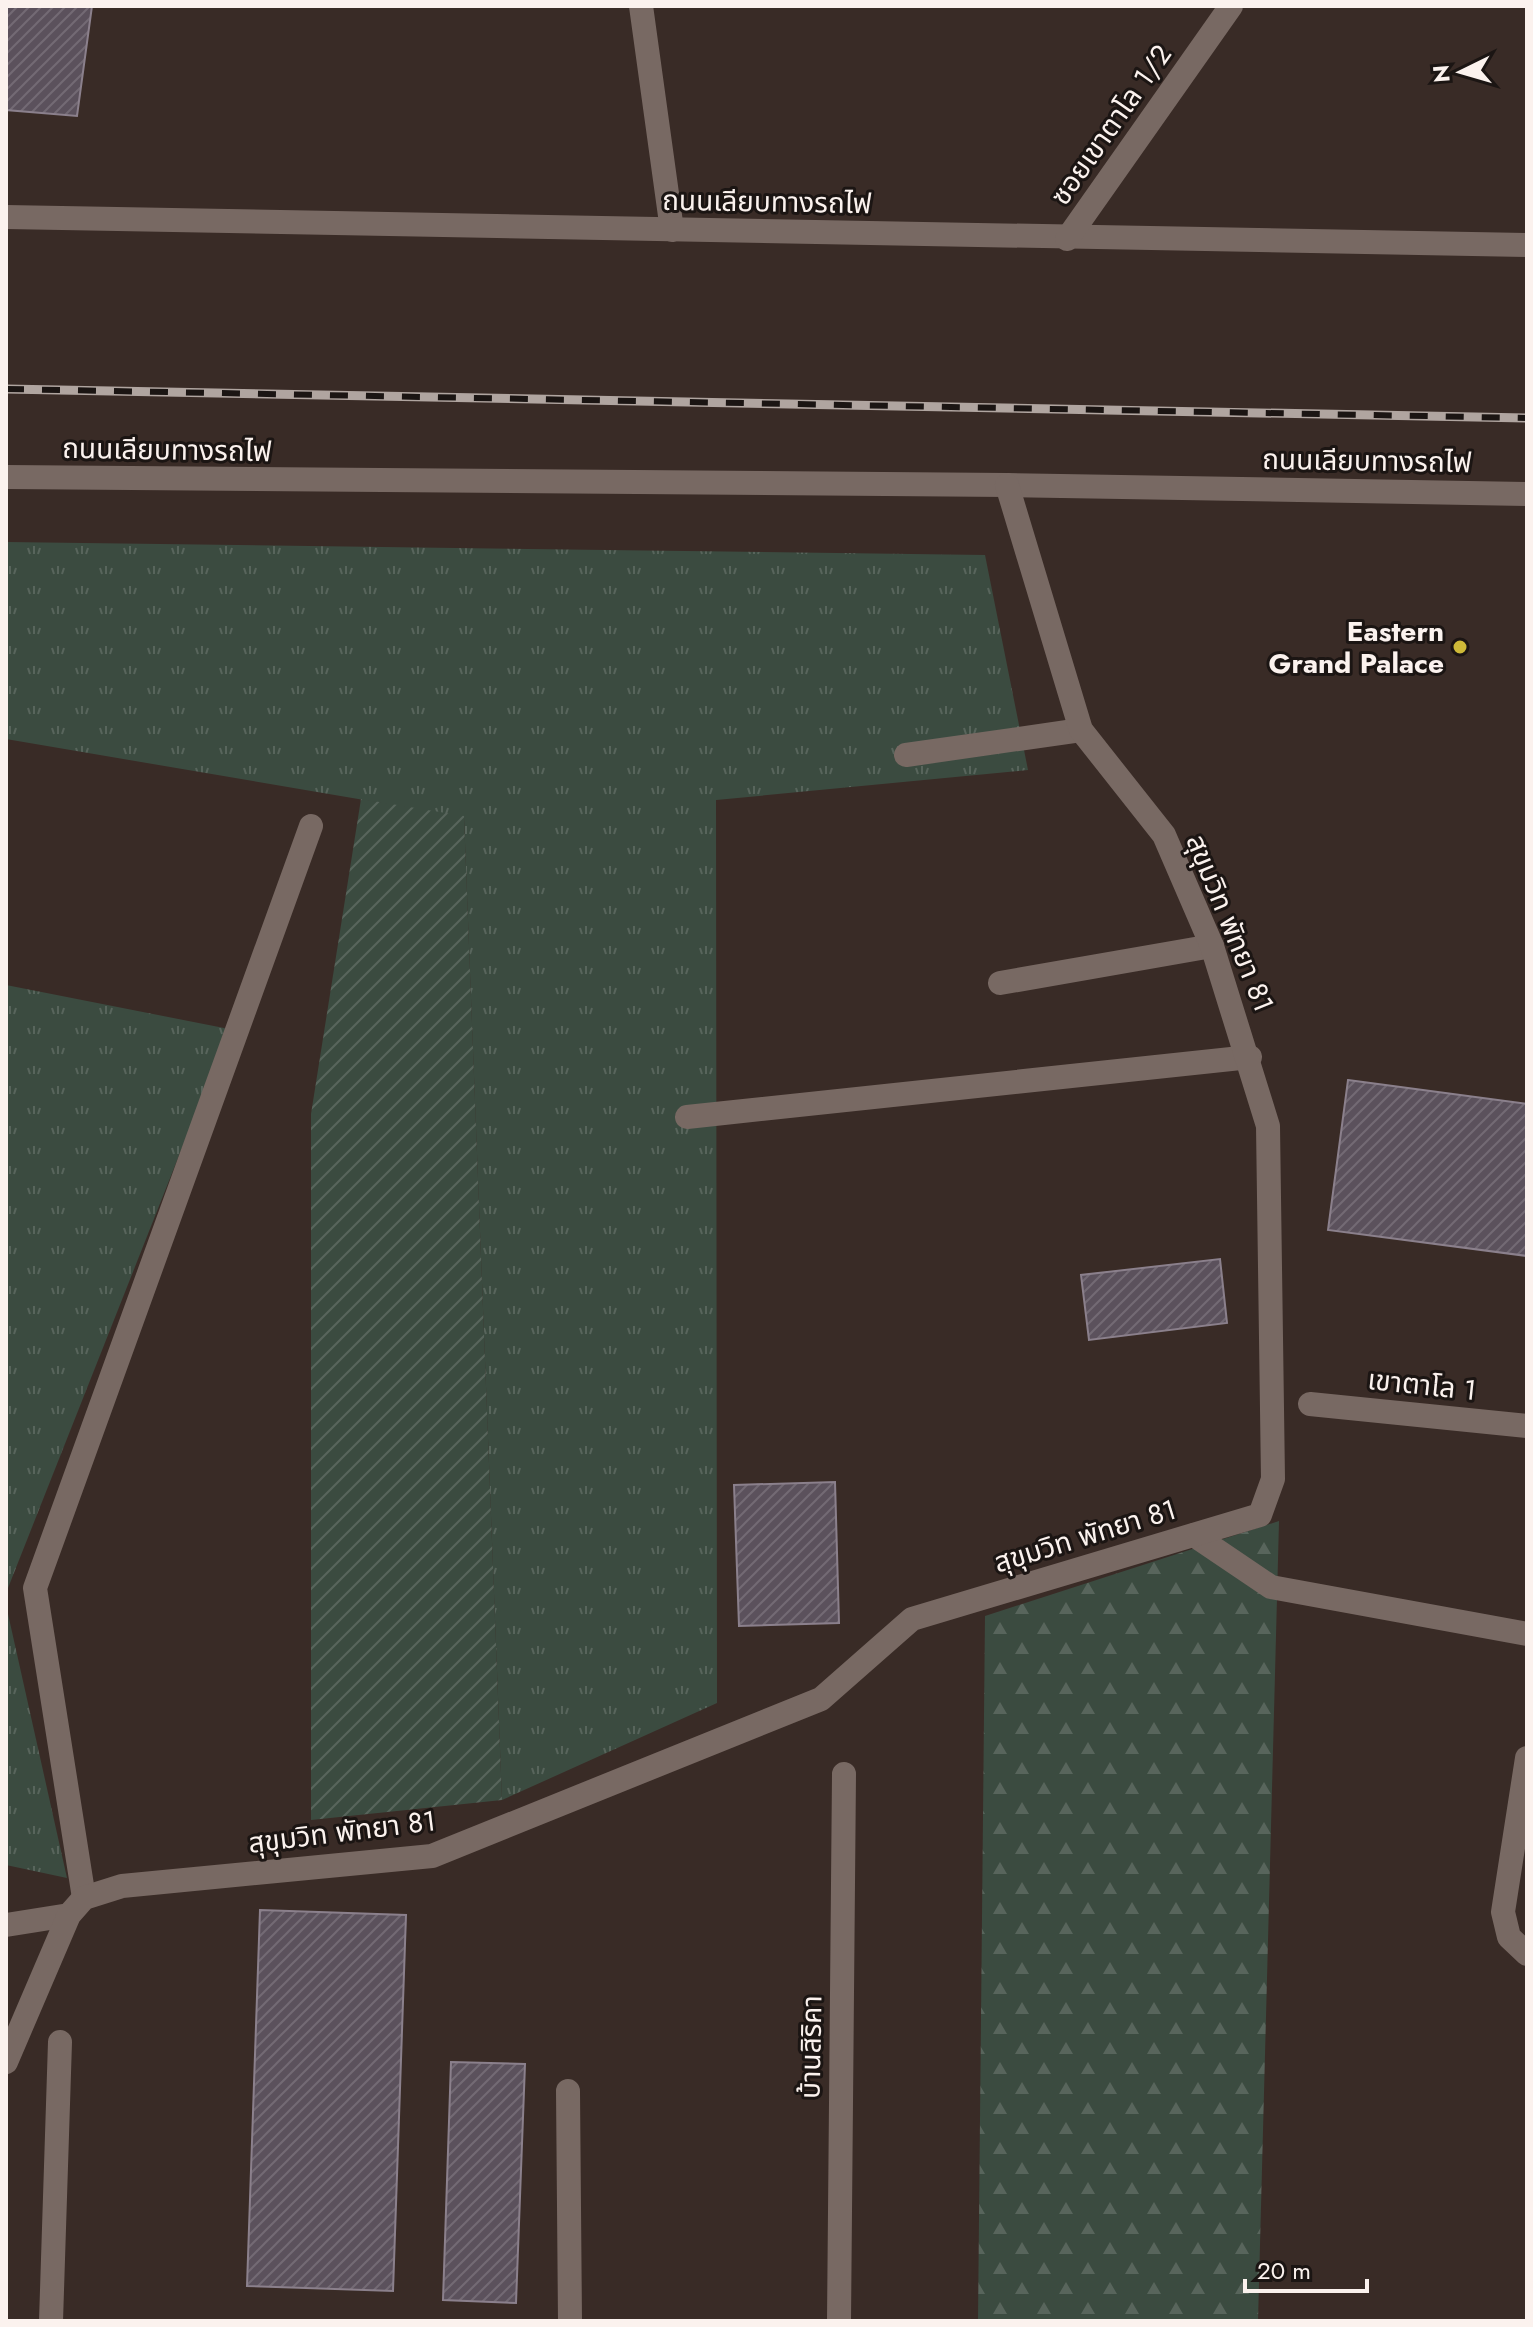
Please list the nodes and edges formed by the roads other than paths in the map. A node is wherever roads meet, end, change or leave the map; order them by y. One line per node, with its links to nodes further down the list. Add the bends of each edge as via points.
1 (641, 6): 4 (street)
2 (1231, 6): 5 (street, ซอยเขาตาโล 1/2)
3 (6, 217): 4 (street, ถนนเลียบทางรถไฟ)
4 (672, 230): 5 (street, ถนนเลียบทางรถไฟ)
5 (1067, 239): 6 (street, ถนนเลียบทางรถไฟ)
6 (1527, 245)
7 (6, 477): 8 (street, ถนนเลียบทางรถไฟ)
8 (1007, 485): 9 (street, ถนนเลียบทางรถไฟ); 10 (street, สุขุมวิท พัทยา 81)
9 (1527, 494)
10 (1081, 730): 11 (street); 13 (street, สุขุมวิท พัทยา 81, via 1164,835)
11 (906, 755)
12 (311, 826): 23 (street, via 35,1588)
13 (1212, 946): 14 (street); 15 (street, สุขุมวิท พัทยา 81)
14 (1000, 983)
15 (1250, 1057): 16 (street); 19 (street, สุขุมวิท พัทยา 81, via 1268,1126 1273,1479 1260,1515)
16 (687, 1117)
17 (1310, 1404): 18 (street, เขาตาโล 1)
18 (1527, 1426)
19 (1194, 1535): 20 (street, via 1271,1587); 23 (street, สุขุมวิท พัทยา 81, via 912,1619 821,1699 432,1856 122,1886)
20 (1527, 1634)
21 (1527, 1758): 25 (street, via 1503,1912 1509,1937)
22 (844, 1774): 31 (street, บ้านสิริคา)
23 (77, 1907): 24 (street, สุขุมวิท พัทยา 81); 27 (street)
24 (6, 1925)
25 (1527, 1954)
26 (60, 2042): 29 (street)
27 (6, 2062)
28 (568, 2091): 30 (street)
29 (51, 2321)
30 (570, 2321)
31 (839, 2321)

